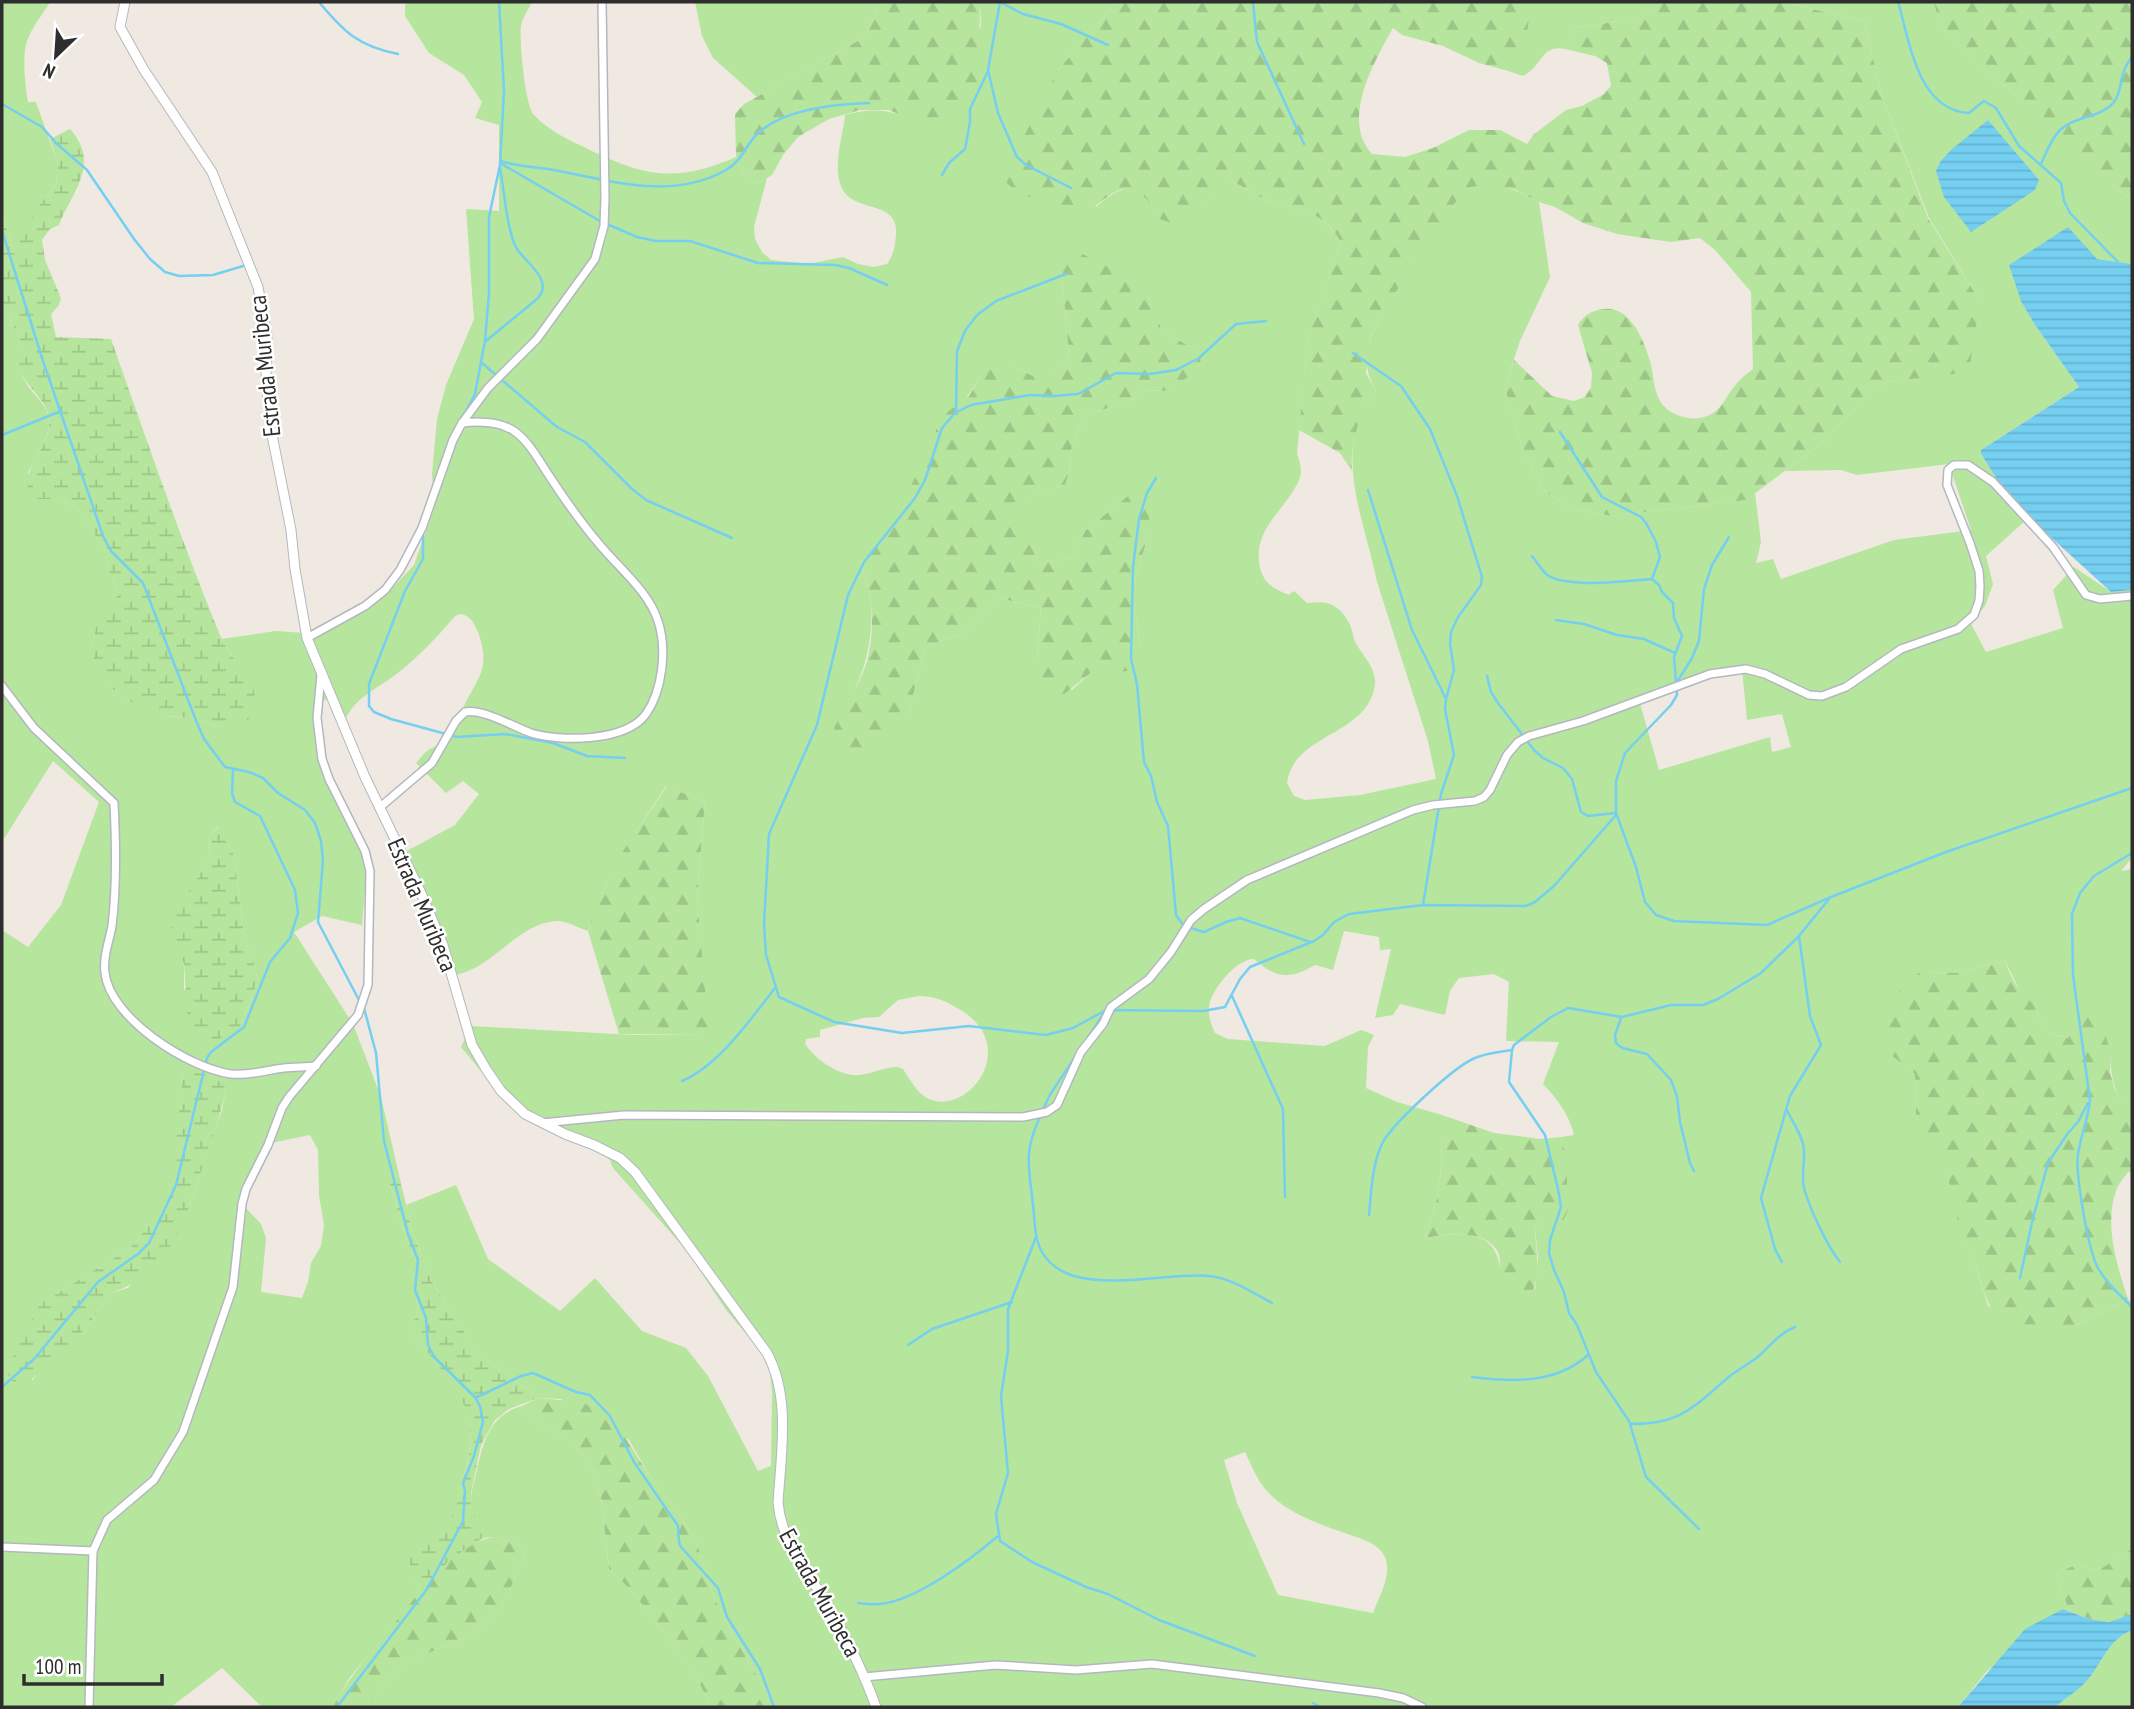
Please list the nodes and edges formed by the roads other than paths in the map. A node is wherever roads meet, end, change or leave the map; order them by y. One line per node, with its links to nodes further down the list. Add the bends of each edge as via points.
1 (125, 2): 5 (street, Estrada Muribeca, via 120,27 212,172 258,287 267,336 272,435)
2 (602, 2): 3 (street, via 605,199 599,247 589,270 537,339 488,387)
3 (462, 423): 5 (street, via 422,527 400,570 365,606); 8 (street, via 496,424 516,432 646,599 658,620 663,643 657,690 646,715 630,727 584,738 554,738 466,712 432,763)
4 (2132, 596): 10 (street, via 2099,599 2086,595 2053,547 1993,482 1968,465 1954,465 1948,470 1947,485 1970,543 1980,586 1974,615 1958,629 1901,649 1846,687 1822,696 1809,695 1754,671 1722,671 1538,733 1512,748 1484,797 1433,804 1392,818 1247,880 1191,920 1149,979 1111,1007 1081,1052 1057,1105 1047,1112 1023,1117 624,1115)
5 (307, 638): 6 (street, Estrada Muribeca)
6 (321, 675): 8 (street, Estrada Muribeca); 9 (street, via 317,718 322,758 365,851 372,881 364,1002 347,1031)
7 (2, 687): 9 (street, via 34,728 114,803 111,927 104,972 120,1009 175,1054 208,1068 245,1074)
8 (379, 808): 10 (street, Estrada Muribeca, via 443,946 472,1045 502,1091 525,1114)
9 (316, 1066): 12 (street, via 282,1108 246,1189 233,1287 183,1432 154,1480 107,1520)
10 (542, 1123): 13 (street, Estrada Muribeca, via 620,1158 635,1172 767,1353 781,1398 780,1520)
11 (2, 1547): 12 (street)
12 (93, 1551): 14 (street)
13 (864, 1676): 15 (street, Estrada Muribeca); 16 (street, via 996,1665 1076,1670 1152,1664 1379,1693)
14 (89, 1707)
15 (876, 1707)
16 (1422, 1707)

